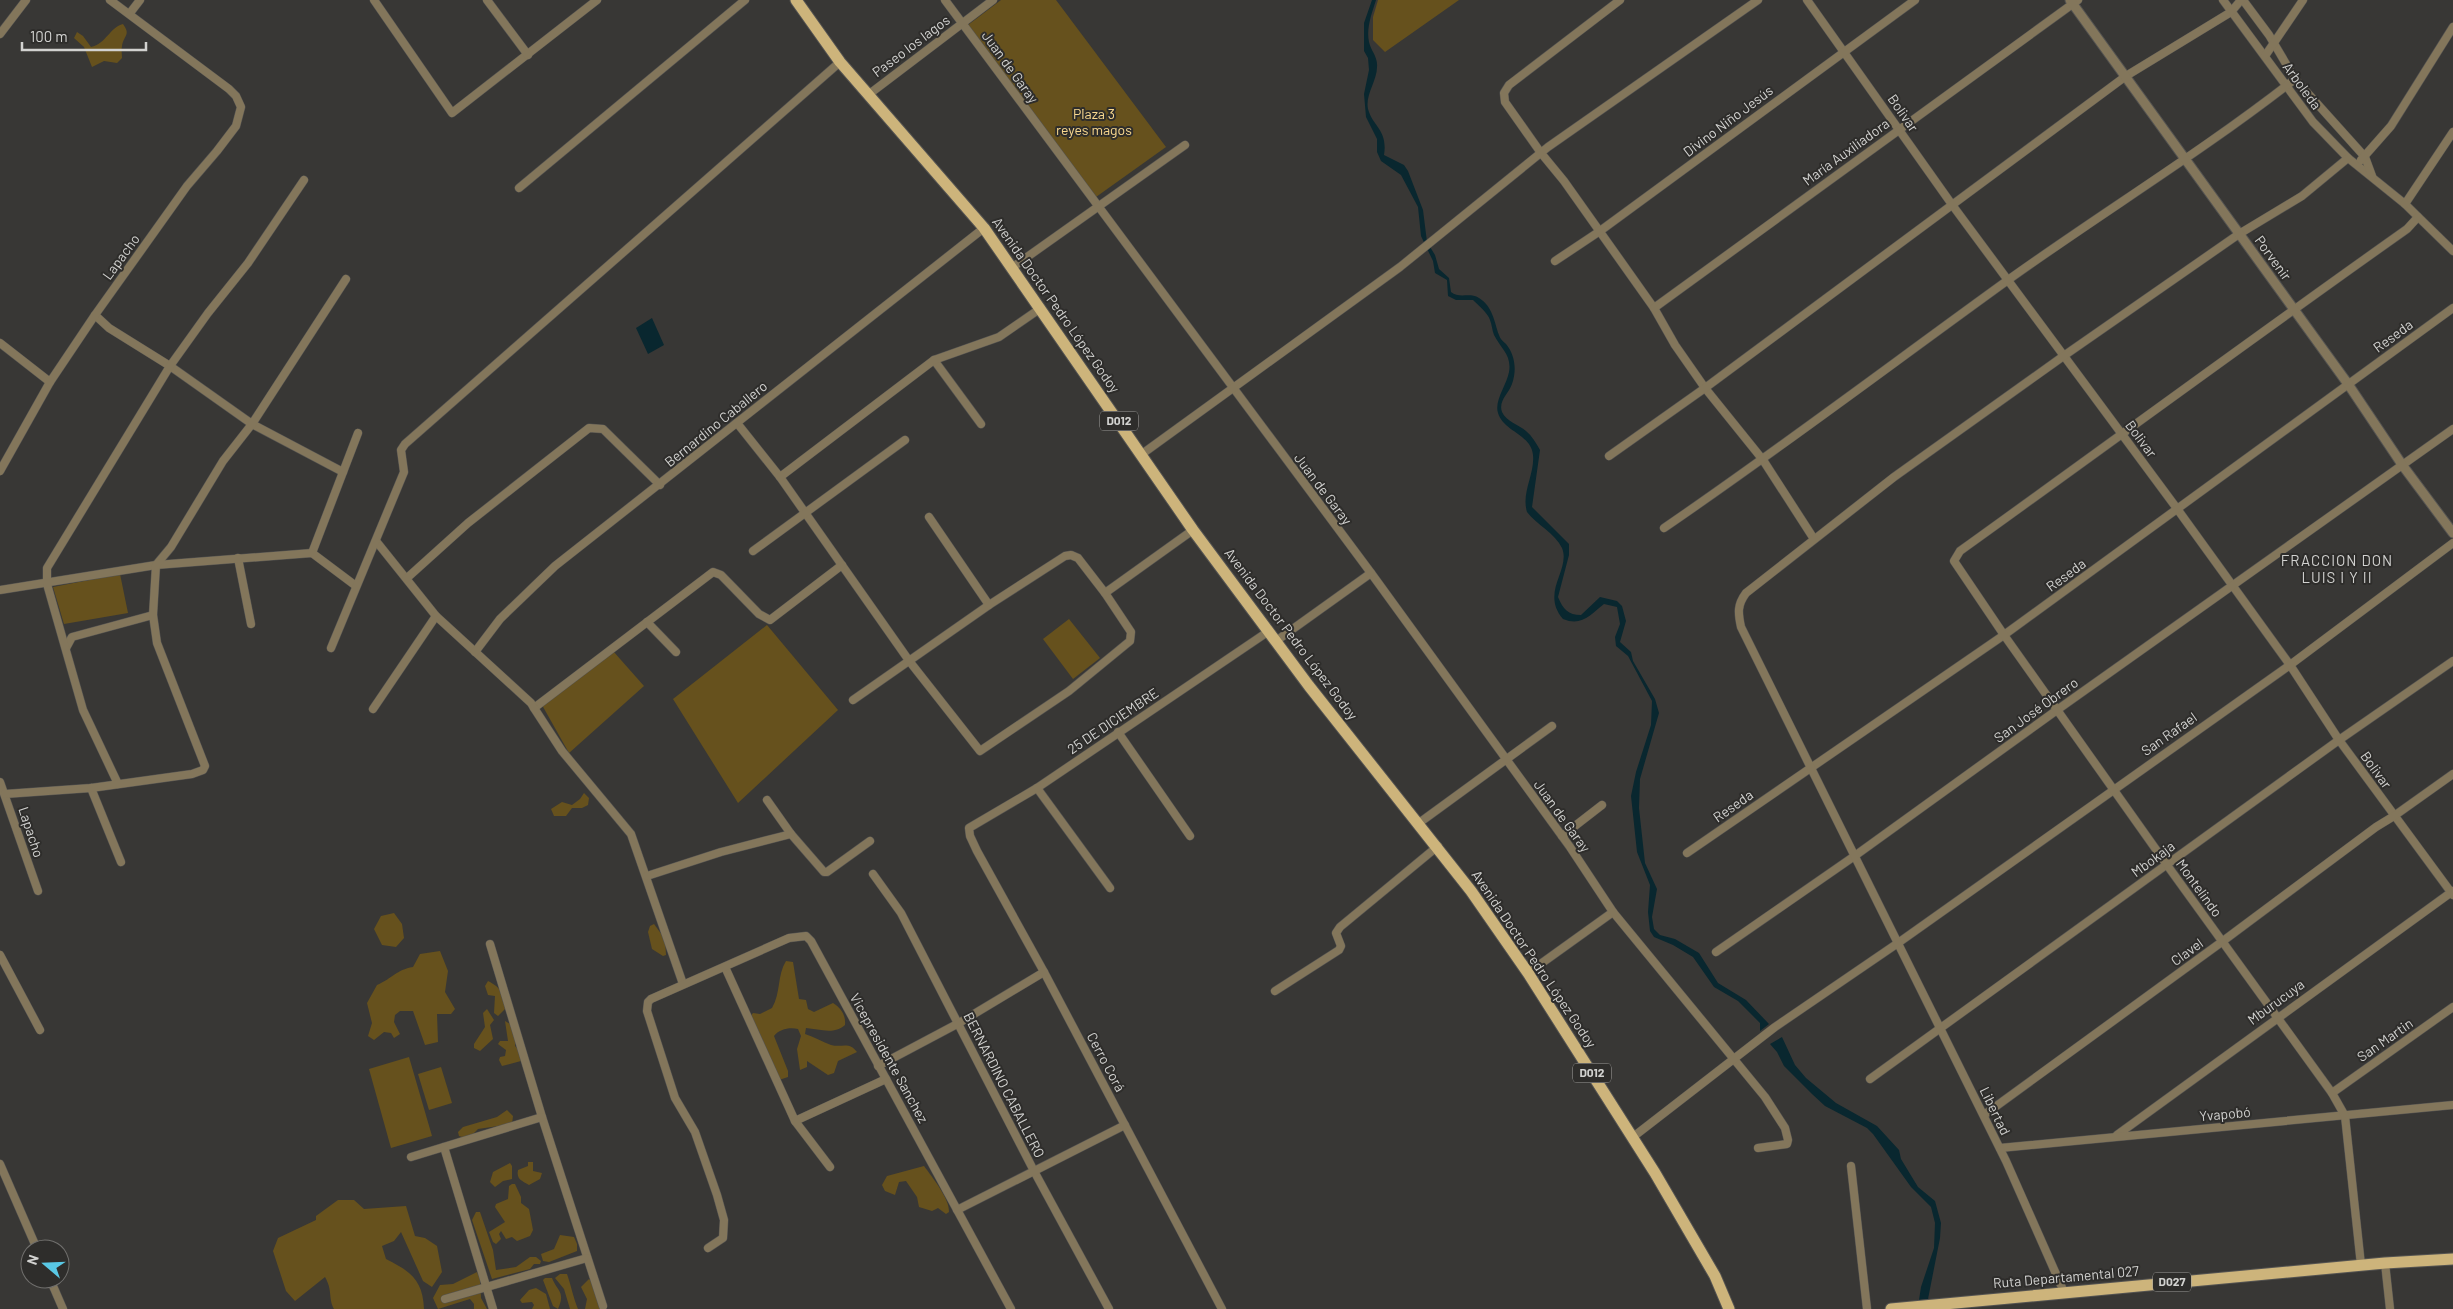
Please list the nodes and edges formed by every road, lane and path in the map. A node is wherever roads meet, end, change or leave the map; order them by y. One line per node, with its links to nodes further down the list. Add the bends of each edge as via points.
1 (26, 0): 23 (street)
2 (110, 0): 20 (street, Lapacho)
3 (140, 0): 20 (street)
4 (374, 0): 26 (street, via 452,113)
5 (487, 0): 26 (street)
6 (597, 0): 26 (street)
7 (745, 0): 43 (street)
8 (796, 0): 28 (main road, Avenida Doctor Pedro López Godoy / D012)
9 (945, 0): 21 (street, Juan de Garay)
10 (993, 0): 21 (street, Paseo los lagos)
11 (1620, 0): 36 (street, via 1509,85 1504,93 1505,102)
12 (1758, 0): 36 (street)
13 (1807, 0): 25 (street, Bolivar)
14 (1915, 0): 25 (street, Divino Niño Jesús)
15 (2223, 0): 19 (street, Arboleda)
16 (2242, 0): 19 (street); 24 (street, Arboleda)
17 (2303, 0): 24 (street)
18 (2073, 1): 29 (street, Porvenir); 33 (street, María Auxiliadora)
19 (2231, 12): 27 (street, Arboleda); 29 (street)
20 (130, 13): 60 (street, Lapacho, via 236,96 241,107 236,126 188,186)
21 (962, 23): 32 (street, Paseo los lagos); 45 (street, Juan de Garay)
22 (2453, 27): 37 (street, via 2391,126)
23 (0, 34)
24 (2274, 43): 27 (street); 30 (street, Arboleda)
25 (1844, 50): 33 (street, Bolivar); 49 (street, Divino Niño Jesús)
26 (528, 55)
27 (2265, 56): 31 (street, Arboleda)
28 (840, 62): 32 (main road, Avenida Doctor Pedro López Godoy / D012); 91 (street, via 405,444 401,450 404,472)
29 (2126, 76): 39 (street, Porvenir); 46 (street)
30 (2295, 79): 31 (street); 37 (street, Arboleda)
31 (2286, 87): 38 (street, Arboleda, via 2313,122); 39 (street)
32 (868, 95): 48 (main road, Avenida Doctor Pedro López Godoy / D012)
33 (1898, 129): 46 (street, Bolivar); 57 (street, María Auxiliadora)
34 (2453, 132): 44 (street)
35 (1185, 145): 45 (street)
36 (1541, 153): 49 (street); 68 (street, via 1417,254)
37 (2365, 157): 40 (street); 41 (street, Arboleda)
38 (2348, 158): 40 (street, Arboleda); 50 (street, Libertad, via 2302,196)
39 (2186, 160): 50 (street, Porvenir); 55 (street)
40 (2356, 164): 41 (street, Arboleda)
41 (2372, 176): 44 (street, Arboleda)
42 (304, 180): 64 (street, via 248,263)
43 (519, 188)
44 (2405, 204): 47 (street, Arboleda)
45 (1098, 206): 53 (street); 68 (street, Juan de Garay)
46 (1953, 206): 55 (street, Bolivar); 67 (street)
47 (2418, 218): 51 (street, Arboleda); 58 (street, via 2407,230)
48 (984, 228): 53 (main road, Avenida Doctor Pedro López Godoy / D012); 69 (street, Bernardino Caballero)
49 (1600, 231): 52 (street, Divino Niño Jesús); 57 (street)
50 (2239, 234): 58 (street, Porvenir); 62 (street, Libertad)
51 (2453, 251)
52 (1555, 261)
53 (1013, 268): 56 (main road, Avenida Doctor Pedro López Godoy / D012)
54 (346, 279): 70 (street)
55 (2010, 280): 62 (street, Bolivar); 78 (street)
56 (1041, 308): 63 (street, via 999,338); 76 (main road, Avenida Doctor Pedro López Godoy / D012)
57 (1654, 308): 67 (street)
58 (2293, 308): 66 (street, Porvenir); 74 (street)
59 (2453, 308): 66 (street, Reseda)
60 (95, 316): 64 (street); 65 (street, Lapacho)
61 (0, 344): 65 (street)
62 (2065, 354): 74 (street, Bolivar); 90 (street, Libertad)
63 (934, 360): 71 (street); 82 (street)
64 (170, 366): 70 (street); 100 (street, via 54,555 47,568)
65 (50, 382): 80 (street, Lapacho)
66 (2348, 384): 79 (street, Porvenir); 84 (street, Reseda)
67 (1705, 388): 77 (street); 78 (street)
68 (1233, 390): 76 (street); 98 (street, Juan de Garay)
69 (736, 423): 82 (street); 83 (street, Bernardino Caballero)
70 (252, 424): 81 (street); 96 (street, via 227,456 171,547)
71 (981, 424)
72 (2453, 429): 79 (street, San José Obrero)
73 (358, 433): 81 (street)
74 (2122, 435): 84 (street, Bolivar); 111 (street, Montelindo, via 1960,551 1954,561)
75 (905, 440): 85 (street)
76 (1142, 454): 88 (main road, Avenida Doctor Pedro López Godoy / D012)
77 (1609, 456)
78 (1763, 460): 87 (street); 90 (street)
79 (2403, 466): 89 (street, Porvenir); 102 (street, San José Obrero)
80 (0, 471)
81 (343, 472): 94 (street)
82 (780, 476): 85 (street)
83 (660, 485): 99 (street, via 603,429 589,428 468,523); 115 (street, Bernardino Caballero, via 555,566 500,619)
84 (2178, 510): 102 (street, Bolivar); 111 (street, Reseda)
85 (805, 513): 93 (street); 97 (street)
86 (929, 517): 105 (street)
87 (1664, 528)
88 (1193, 530): 104 (street); 110 (main road, Avenida Doctor Pedro López Godoy / D012)
89 (2453, 533)
90 (1814, 539): 128 (street, Libertad, via 1746,592 1737,612 1741,627)
91 (376, 541): 99 (street); 101 (street)
92 (2453, 543): 119 (street, San Rafael)
93 (753, 552)
94 (312, 553): 95 (street); 101 (street)
95 (238, 558): 96 (street); 109 (street)
96 (156, 565): 100 (street); 106 (street)
97 (842, 565): 108 (street, via 770,620 759,614 721,575 713,572); 118 (street)
98 (1371, 573): 112 (street); 127 (street, Juan de Garay)
99 (407, 578): 107 (street)
100 (47, 584): 103 (street); 113 (street)
101 (356, 586): 114 (street)
102 (2232, 587): 119 (street, Bolivar); 123 (street, San José Obrero)
103 (0, 590)
104 (1105, 593): 105 (street, via 1078,558 1071,555 1064,556); 118 (street, via 1130,632 1130,641 1092,674 983,751 977,750)
105 (989, 605): 118 (street)
106 (153, 615): 113 (street, via 72,637); 131 (street, via 157,642 204,766 203,770 192,774)
107 (436, 616): 115 (street); 122 (street)
108 (647, 622): 116 (street); 121 (street)
109 (250, 624)
110 (1269, 631): 112 (main road, Avenida Doctor Pedro López Godoy / D012); 125 (street, 25 DE DICIEMBRE)
111 (2004, 636): 123 (street, Montelindo); 128 (street, Reseda)
112 (1276, 642): 139 (main road, Avenida Doctor Pedro López Godoy / D012)
113 (66, 648): 131 (street, via 83,710)
114 (330, 648)
115 (474, 652): 121 (street)
116 (676, 652)
117 (2453, 661): 126 (street, Mbokaja)
118 (910, 662): 120 (street)
119 (2290, 665): 126 (street, Bolivar); 134 (street, San Rafael)
120 (853, 700)
121 (534, 708): 151 (street, via 562,751 631,834)
122 (373, 709)
123 (2057, 710): 134 (street, Montelindo); 147 (street, San José Obrero)
124 (1552, 726): 127 (street)
125 (1118, 732): 133 (street, 25 DE DICIEMBRE); 142 (street)
126 (2339, 740): 138 (street, Bolivar); 149 (street, Mbokaja)
127 (1506, 759): 139 (street); 143 (street, Juan de Garay)
128 (1810, 768): 146 (street, Reseda); 147 (street, Libertad)
129 (2453, 774): 138 (street, Clavel)
130 (0, 782): 135 (street, Lapacho)
131 (118, 784): 132 (street)
132 (91, 788): 135 (street); 148 (street)
133 (1037, 788): 140 (street, 25 DE DICIEMBRE); 152 (street)
134 (2114, 788): 149 (street, Montelindo); 157 (street, San Rafael)
135 (6, 794): 153 (street, Lapacho)
136 (767, 800): 141 (street)
137 (1602, 805): 143 (street)
138 (2394, 816): 154 (street, Bolivar); 156 (street, Clavel)
139 (1419, 823): 145 (main road, Avenida Doctor Pedro López Godoy / D012)
140 (970, 828): 162 (street, Cerro Corá, via 977,851)
141 (791, 834): 144 (street, via 824,872); 151 (street)
142 (1190, 836)
143 (1562, 836): 155 (street, Juan de Garay)
144 (870, 841)
145 (1438, 846): 163 (main road, Avenida Doctor Pedro López Godoy / D012); 165 (street, via 1340,927 1336,933 1341,946 1339,950)
146 (1687, 853)
147 (1856, 856): 157 (street, Libertad); 159 (street, San José Obrero)
148 (121, 862)
149 (2167, 865): 156 (street, Montelindo); 169 (street, Mbokaja)
150 (873, 874): 168 (street, BERNARDINO CABALLERO, via 901,913)
151 (647, 876): 164 (street)
152 (1110, 888)
153 (38, 891)
154 (2452, 893): 167 (street, Mburucuya)
155 (1613, 912): 163 (street); 171 (street, Juan de Garay)
156 (2223, 941): 167 (street, Montelindo); 177 (street, Clavel)
157 (1898, 943): 169 (street, Libertad); 171 (street, San Rafael)
158 (490, 944): 179 (street)
159 (1716, 952)
160 (0, 955): 170 (street)
161 (725, 968): 164 (street, Vicepresidente Sanchez); 172 (street, Vicepresidente Sanchez, via 788,938 806,936); 180 (street)
162 (1044, 972): 168 (street); 181 (street, Cerro Corá)
163 (1528, 973): 183 (main road, Avenida Doctor Pedro López Godoy / D012)
164 (683, 984): 194 (street, Vicepresidente Sanchez, via 651,999 647,1011 675,1098 702,1149 722,1212 723,1238)
165 (1275, 992)
166 (2453, 1007): 175 (street, San Martin)
167 (2277, 1017): 175 (street, Montelindo); 182 (street, Mburucuya)
168 (959, 1023): 172 (street); 191 (street, BERNARDINO CABALLERO)
169 (1940, 1029): 174 (street, Mbokaja); 177 (street, Libertad)
170 (40, 1030)
171 (1734, 1058): 183 (street, San Rafael); 185 (street, Juan de Garay, via 1785,1128 1788,1140 1784,1146)
172 (878, 1066): 173 (street, Vicepresidente Sanchez)
173 (886, 1079): 180 (street); 192 (street, Vicepresidente Sanchez)
174 (1870, 1079)
175 (2332, 1093): 178 (street, Montelindo)
176 (2453, 1105): 178 (street, Yvapobó)
177 (1984, 1115): 186 (street, Libertad)
178 (2345, 1116): 182 (street, Yvapobó); 198 (street, Montelindo)
179 (542, 1117): 184 (street); 195 (street)
180 (795, 1121): 190 (street)
181 (1125, 1125): 191 (street); 208 (street, Cerro Corá)
182 (2116, 1136): 186 (street, Yvapobó)
183 (1633, 1137): 209 (main road, Avenida Doctor Pedro López Godoy / D012, via 1715,1276)
184 (444, 1147): 187 (street); 199 (street)
185 (1758, 1148)
186 (2000, 1148): 201 (street, Libertad)
187 (411, 1157)
188 (0, 1164): 193 (street)
189 (1851, 1166): 210 (street)
190 (830, 1167)
191 (1034, 1171): 192 (street); 207 (street, BERNARDINO CABALLERO)
192 (957, 1210): 206 (street, Vicepresidente Sanchez)
193 (33, 1239)
194 (708, 1248)
195 (587, 1258): 199 (street); 203 (street)
196 (2453, 1259): 197 (main road, Ruta Departamental 027 / D027)
197 (2385, 1263): 198 (main road, Ruta Departamental 027 / D027); 212 (street)
198 (2361, 1265): 201 (main road, Ruta Departamental 027 / D027)
199 (486, 1287): 202 (street); 205 (street)
200 (55, 1289): 204 (street)
201 (2064, 1292): 211 (main road, Ruta Departamental 027 / D027)
202 (445, 1299)
203 (603, 1306)
204 (64, 1309)
205 (492, 1309)
206 (1011, 1309)
207 (1109, 1309)
208 (1222, 1309)
209 (1728, 1309)
210 (1866, 1309)
211 (1891, 1309)
212 (2390, 1309)

